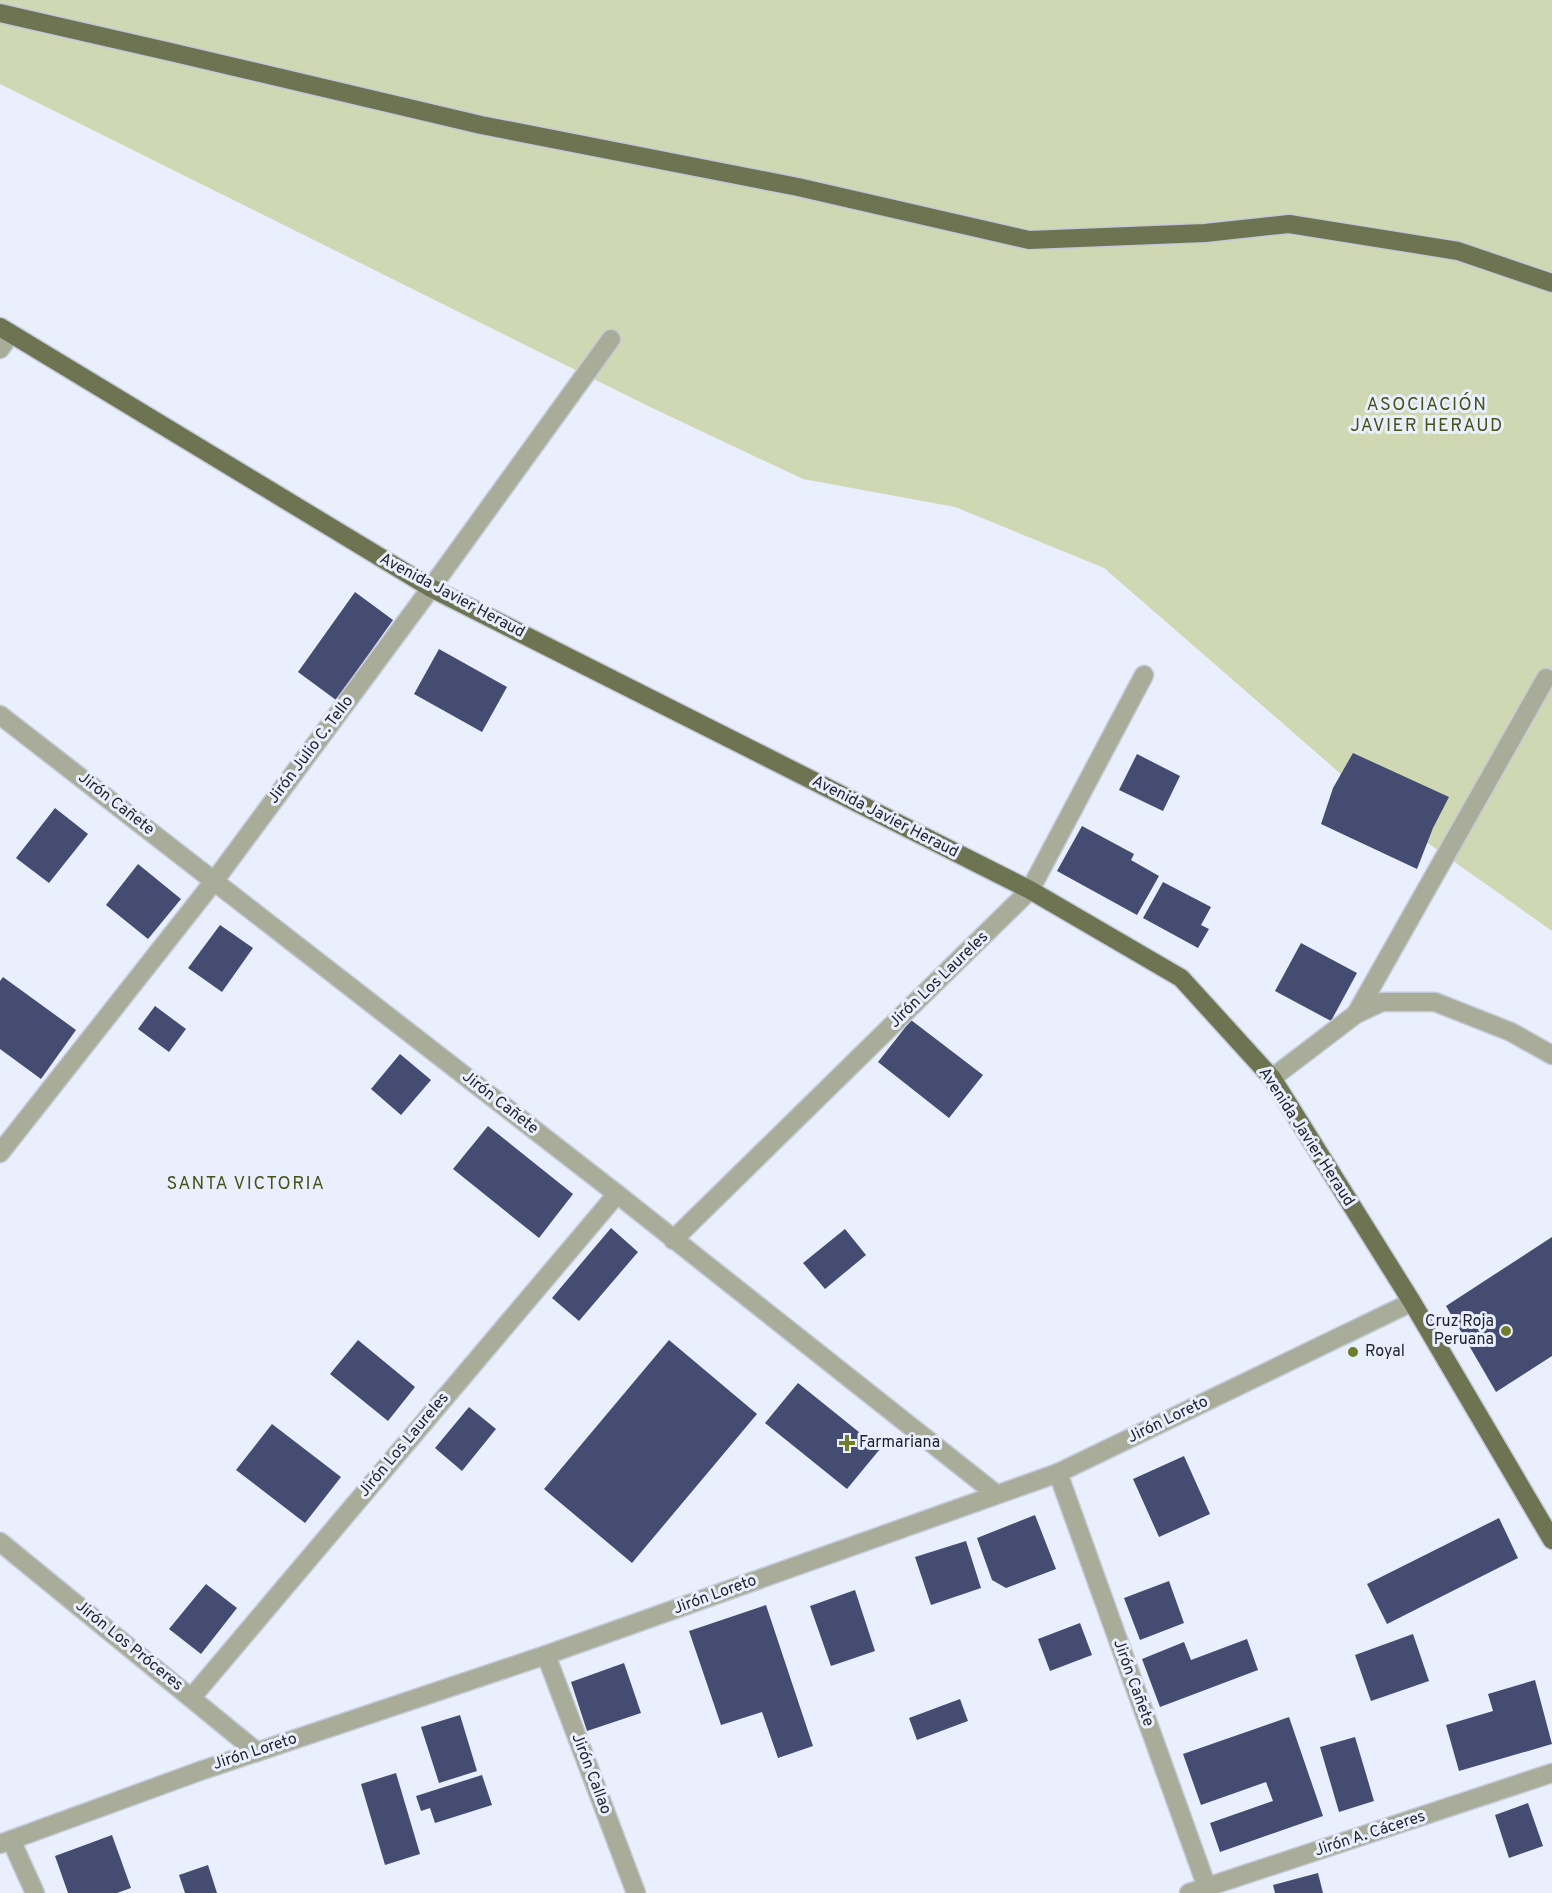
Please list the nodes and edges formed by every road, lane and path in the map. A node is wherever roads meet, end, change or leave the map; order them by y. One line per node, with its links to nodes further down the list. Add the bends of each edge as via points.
1 (0, 14): 2 (main road, via 481,125 798,187 1029,240 1205,233 1289,224 1458,251)
2 (1552, 283)
3 (4, 337): 5 (main road, Avenida Javier Heraud)
4 (611, 339): 5 (street, Jirón Julio C. Tello)
5 (431, 588): 9 (street, Jirón Julio C. Tello); 10 (main road, Avenida Javier Heraud)
6 (1144, 675): 10 (street, Jirón Los Laureles)
7 (1546, 678): 11 (street)
8 (0, 715): 9 (street, Jirón Cañete)
9 (215, 880): 14 (street, Jirón Julio C. Tello); 15 (street, Jirón Cañete)
10 (1030, 890): 13 (main road, Avenida Javier Heraud, via 1181,978); 16 (street, Jirón Los Laureles)
11 (1356, 1014): 12 (street, via 1382,1002 1435,1002 1511,1032); 13 (street)
12 (1552, 1055)
13 (1272, 1078): 17 (main road, Avenida Javier Heraud)
14 (0, 1153)
15 (617, 1194): 16 (street, Jirón Cañete); 23 (street, Jirón Los Laureles)
16 (673, 1240): 19 (street, Jirón Cañete)
17 (1412, 1302): 18 (street, Jirón Loreto); 20 (main road, Avenida Javier Heraud)
18 (1058, 1473): 19 (street, Jirón Loreto); 27 (street, Jirón Cañete)
19 (996, 1494): 22 (street, Jirón Loreto)
20 (1552, 1540)
21 (0, 1542): 23 (street, Jirón Los Próceres)
22 (546, 1656): 24 (street, Jirón Loreto); 29 (street, Jirón Callao)
23 (192, 1697): 24 (street, Jirón Los Próceres)
24 (257, 1752): 26 (street, Jirón Loreto)
25 (1552, 1773): 27 (street, Jirón A. Cáceres)
26 (5, 1842): 28 (street)
27 (1208, 1890): 30 (street, Jirón A. Cáceres)
28 (35, 1893)
29 (636, 1893)
30 (1189, 1893)

